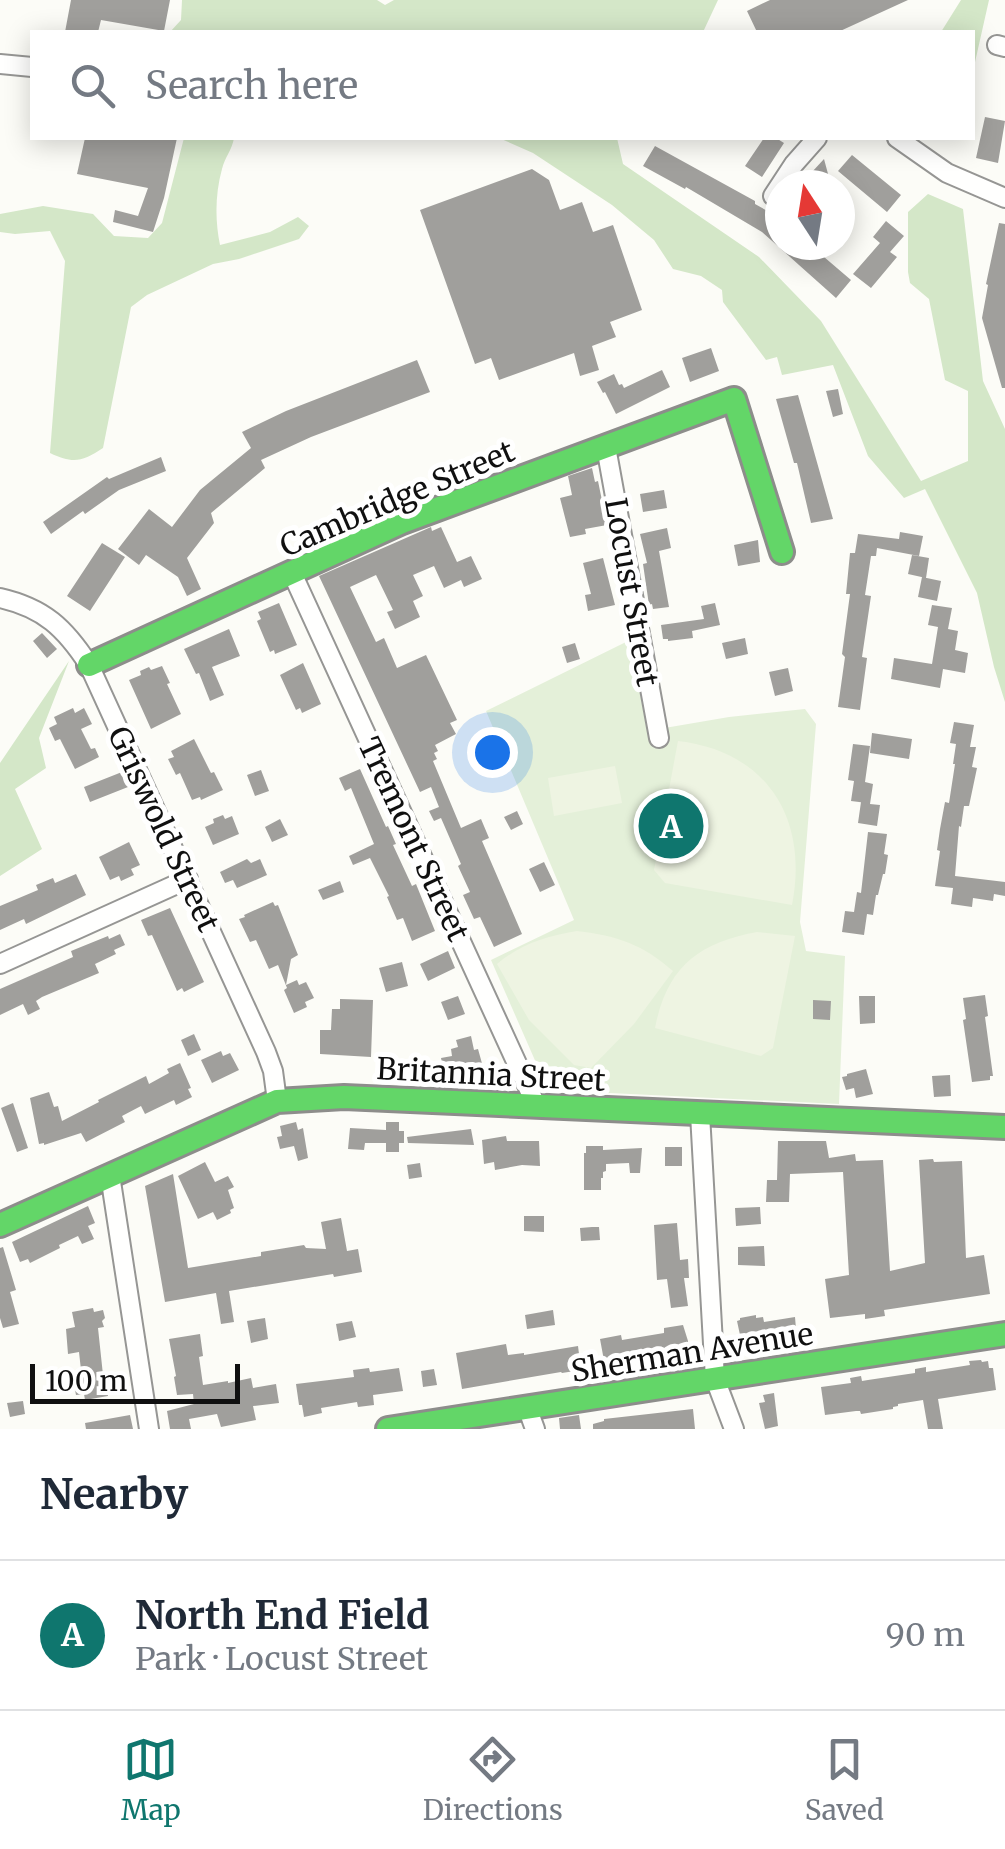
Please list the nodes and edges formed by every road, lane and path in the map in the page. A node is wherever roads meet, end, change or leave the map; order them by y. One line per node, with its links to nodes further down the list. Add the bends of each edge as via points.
1 (0, 64): 2 (street)
2 (30, 67)
3 (814, 140): 5 (street)
4 (900, 140): 6 (street, via 948,173)
5 (790, 170)
6 (1005, 198)
7 (606, 447): 8 (street, Cambridge Street, via 734,400); 9 (street, Cambridge Street, via 402,522); 12 (street, Locust Street)
8 (782, 552)
9 (292, 574): 11 (street, Cambridge Street); 16 (street, Tremont Street)
10 (0, 598): 11 (street, Griswold Street, via 41,612)
11 (89, 665): 13 (street, Griswold Street)
12 (659, 738)
13 (188, 879): 14 (street); 15 (street, Griswold Street, via 266,1052)
14 (0, 964)
15 (277, 1101): 16 (street, Britannia Street, via 344,1097); 19 (street, Britannia Street)
16 (536, 1105): 17 (street, Britannia Street)
17 (700, 1114): 18 (street, Britannia Street); 22 (street)
18 (1005, 1127)
19 (110, 1174): 20 (street, Britannia Street); 24 (street)
20 (0, 1225)
21 (1005, 1334): 22 (street, Sherman Avenue)
22 (715, 1379): 23 (street, Sherman Avenue); 26 (street)
23 (531, 1418): 25 (street, Sherman Avenue)
24 (149, 1429)
25 (388, 1429)
26 (734, 1429)

